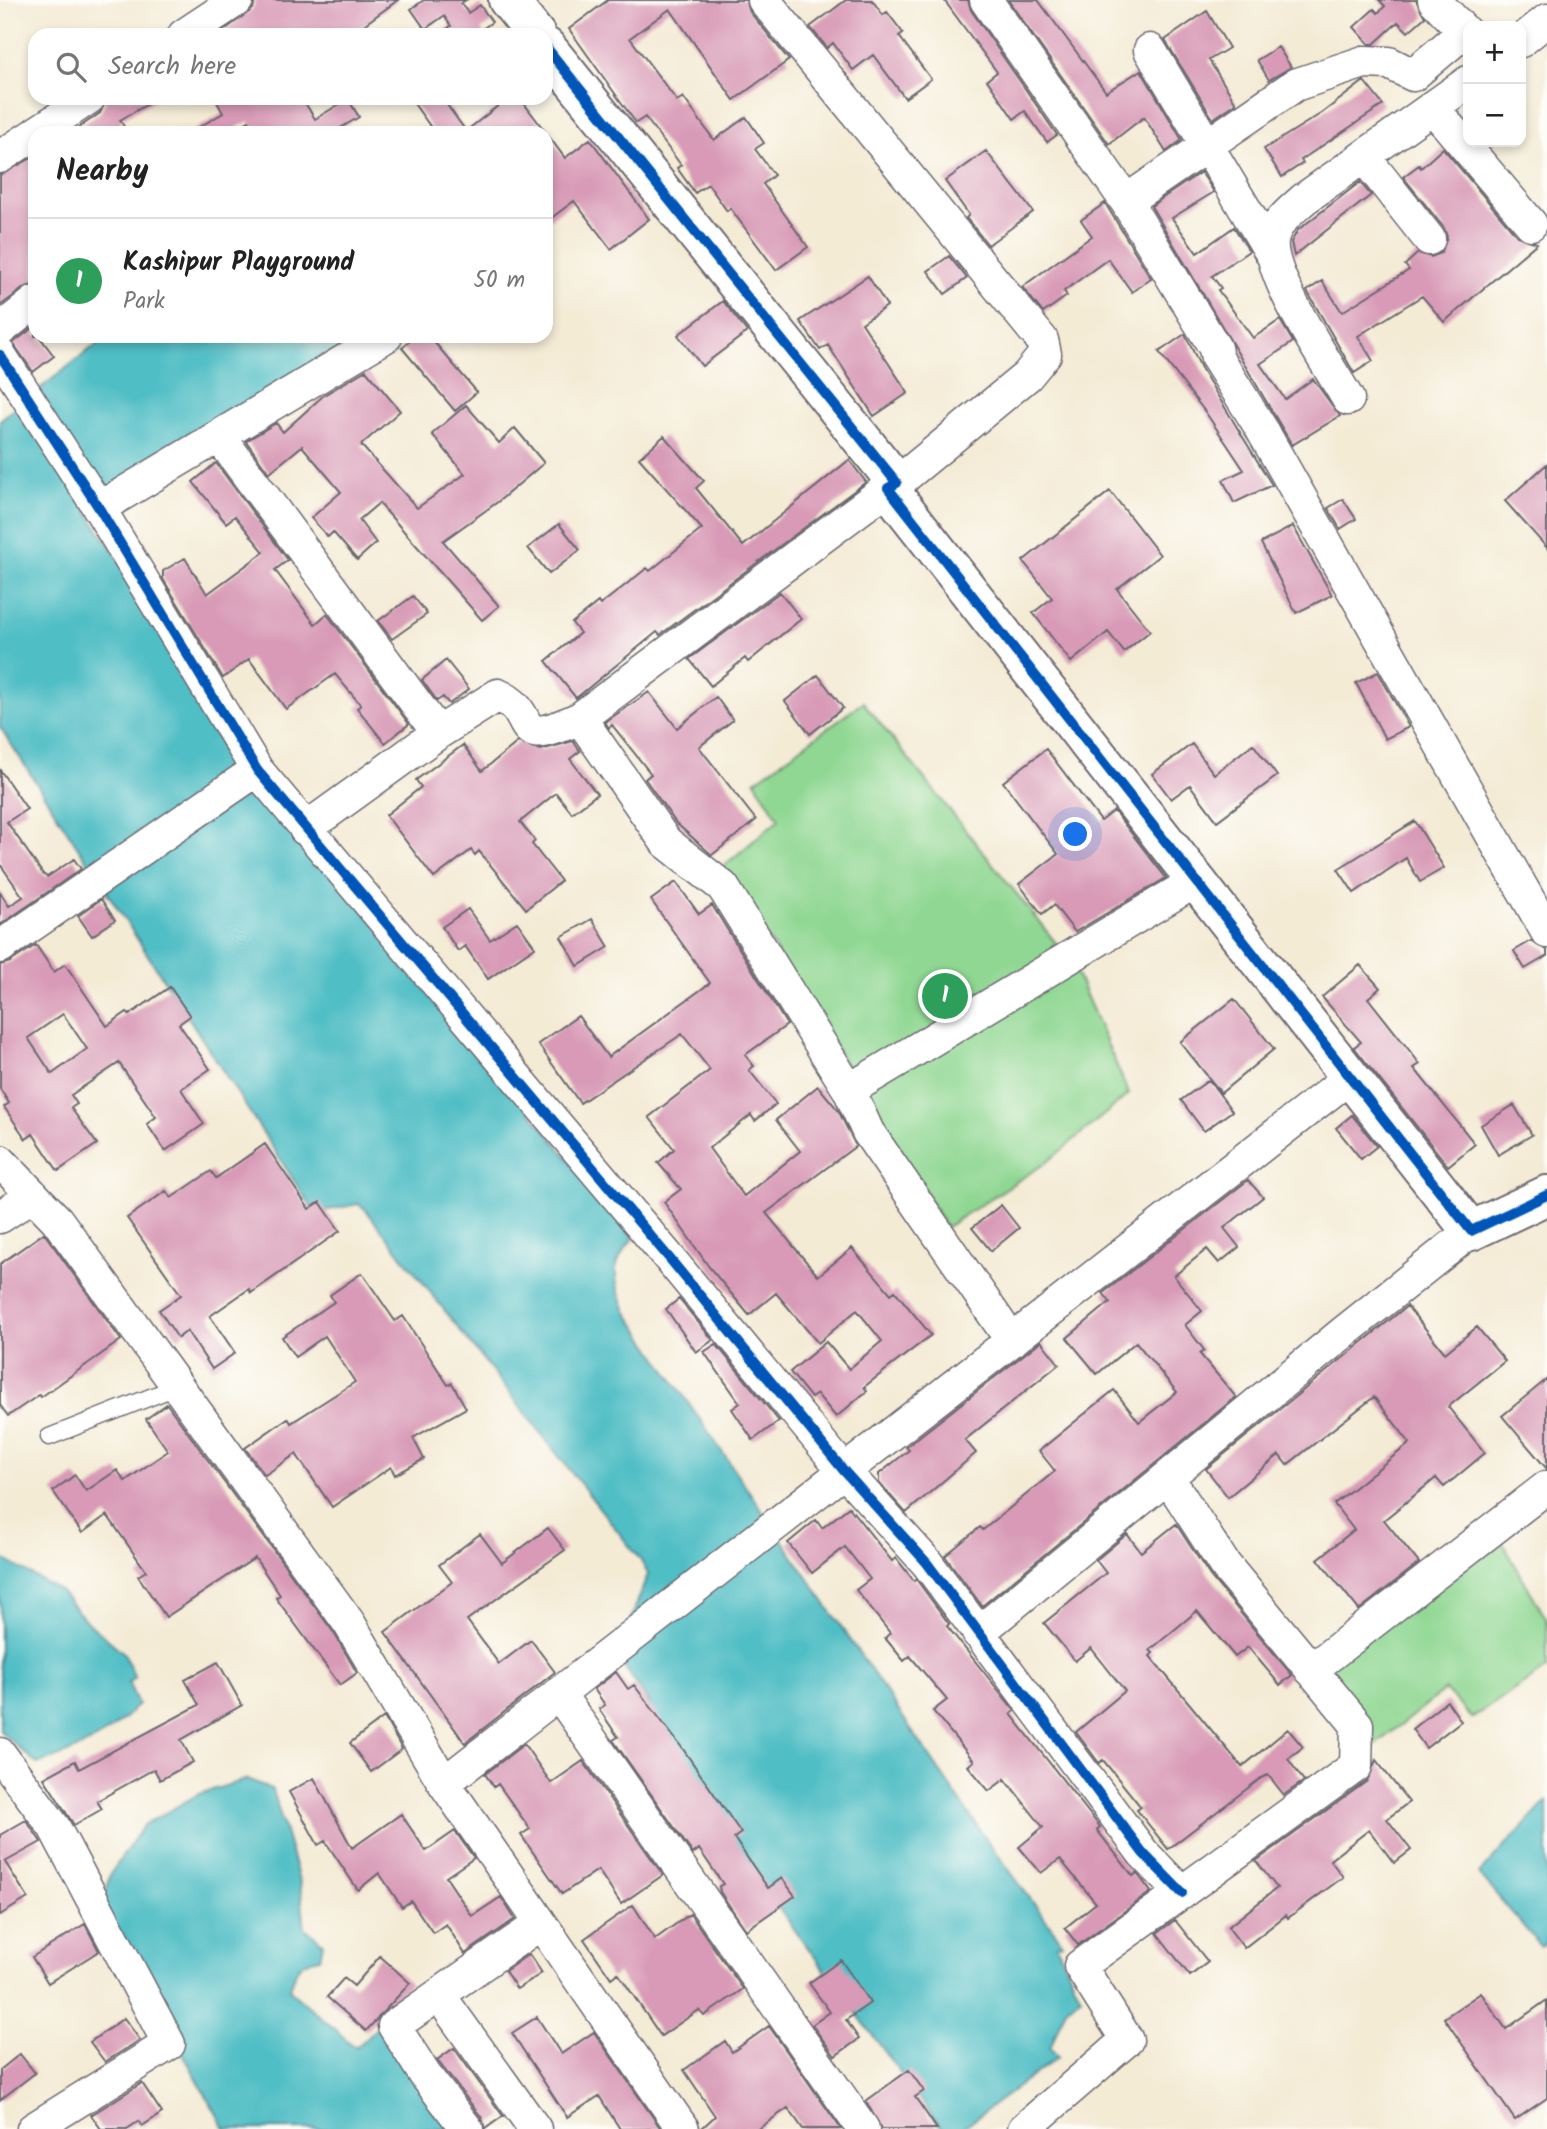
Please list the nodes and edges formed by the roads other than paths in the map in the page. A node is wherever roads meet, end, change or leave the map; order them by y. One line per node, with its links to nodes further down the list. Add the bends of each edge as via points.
1 (237, 0): 7 (street)
2 (508, 0): 8 (street)
3 (764, 0): 32 (street, via 1042,340 1045,354 1027,376)
4 (986, 0): 22 (street)
5 (1434, 0): 9 (street)
6 (1547, 20): 11 (street)
7 (195, 28)
8 (531, 28)
9 (1463, 30)
10 (1463, 35): 19 (street, via 1413,75 1389,63 1364,62 1295,85)
11 (1526, 37)
12 (1150, 51): 19 (street)
13 (553, 56): 32 (street)
14 (1465, 84): 16 (street)
15 (79, 105): 17 (street)
16 (1433, 108): 21 (street); 23 (street)
17 (48, 126)
18 (28, 139): 20 (street)
19 (1207, 146): 22 (street); 25 (street)
20 (0, 157)
21 (1365, 158): 24 (street); 25 (street, via 1282,219 1272,239)
22 (1126, 201): 39 (street, via 1216,348 1217,358)
23 (1531, 224)
24 (1429, 239)
25 (1273, 256): 30 (street, via 1286,291)
26 (28, 308): 27 (street)
27 (0, 330)
28 (374, 343): 31 (street)
29 (0, 355): 33 (street)
30 (1348, 399)
31 (219, 436): 33 (street); 35 (street)
32 (893, 485): 34 (street); 38 (street)
33 (99, 508): 36 (street)
34 (580, 718): 35 (street, via 548,733 534,733 509,699 498,695); 42 (street, via 666,842 723,887)
35 (438, 733): 37 (street)
36 (257, 770): 37 (street); 40 (street)
37 (305, 829): 51 (street)
38 (1196, 881): 41 (street); 42 (street)
39 (1547, 932)
40 (0, 947)
41 (1350, 1077): 47 (street); 48 (street)
42 (849, 1090): 48 (street, via 868,1132)
43 (0, 1161): 44 (street)
44 (33, 1195): 46 (street); 49 (street, via 57,1220)
45 (1547, 1195): 47 (street)
46 (0, 1217)
47 (1471, 1231): 52 (street)
48 (1012, 1341): 51 (street)
49 (176, 1387): 50 (lane); 58 (street, via 349,1623)
50 (49, 1437)
51 (845, 1472): 54 (street, via 927,1563); 56 (street)
52 (1169, 1479): 54 (street); 55 (street, via 1224,1564)
53 (1547, 1487): 55 (street)
54 (978, 1633): 59 (street, via 1143,1853)
55 (1311, 1670): 59 (street, via 1357,1725 1356,1766)
56 (559, 1694): 58 (street); 66 (street)
57 (0, 1754): 62 (street, via 54,1826 169,2045)
58 (444, 1783): 60 (street)
59 (1182, 1893): 67 (street, via 1080,1966 1127,2040)
60 (540, 1924): 61 (street); 65 (street)
61 (439, 1995): 63 (street, via 394,2026); 64 (street)
62 (33, 2129)
63 (467, 2129)
64 (535, 2129)
65 (683, 2129)
66 (863, 2129)
67 (1024, 2129)

